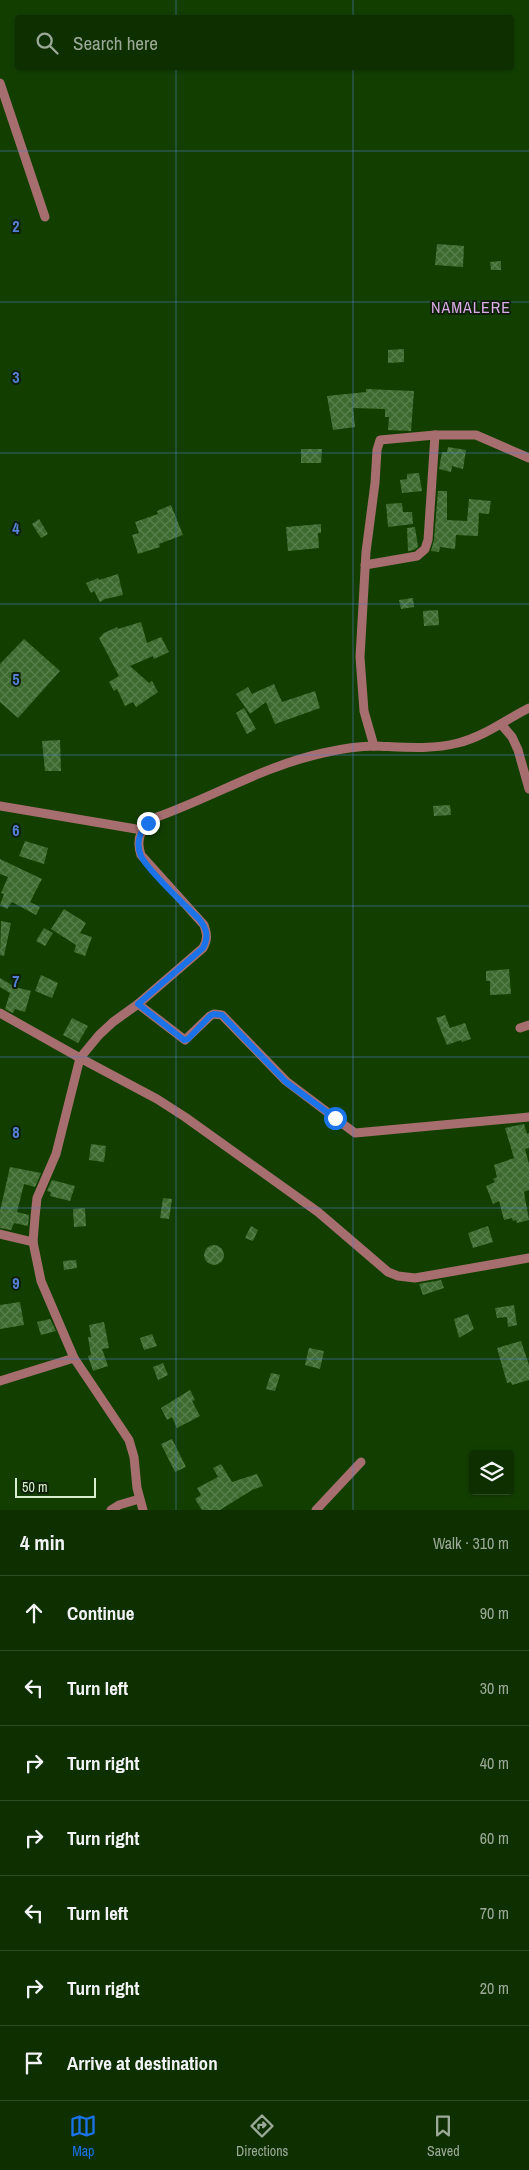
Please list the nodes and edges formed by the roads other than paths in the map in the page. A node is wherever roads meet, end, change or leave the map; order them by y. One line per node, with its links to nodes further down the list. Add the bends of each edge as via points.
1 (0, 83): 2 (street)
2 (46, 217)
3 (435, 435): 4 (street, via 476,435); 5 (street, via 426,549 417,556); 5 (street, via 380,440 376,450)
4 (529, 458)
5 (365, 565): 8 (street, via 360,657 364,712)
6 (529, 708): 7 (street)
7 (501, 724): 8 (street, via 457,744 406,748); 9 (street, via 518,750)
8 (374, 746): 11 (street, via 322,753 279,765 157,818)
9 (529, 789)
10 (0, 806): 11 (street)
11 (142, 830): 12 (street, via 139,849 144,860 204,925 207,937 203,948)
12 (138, 1004): 14 (street, via 99,1035); 15 (street, via 184,1040 210,1016 222,1015 286,1082 355,1133)
13 (0, 1013): 14 (street)
14 (80, 1058): 17 (street, via 56,1154 37,1198); 18 (street, via 157,1098 185,1117 318,1212 388,1272 416,1278)
15 (529, 1117)
16 (0, 1234): 17 (street)
17 (33, 1242): 19 (street, via 41,1281)
18 (529, 1258)
19 (74, 1358): 20 (street); 22 (street, via 130,1440)
20 (0, 1381)
21 (361, 1462): 25 (street)
22 (139, 1499): 23 (street); 24 (street)
23 (111, 1510)
24 (143, 1510)
25 (316, 1510)

